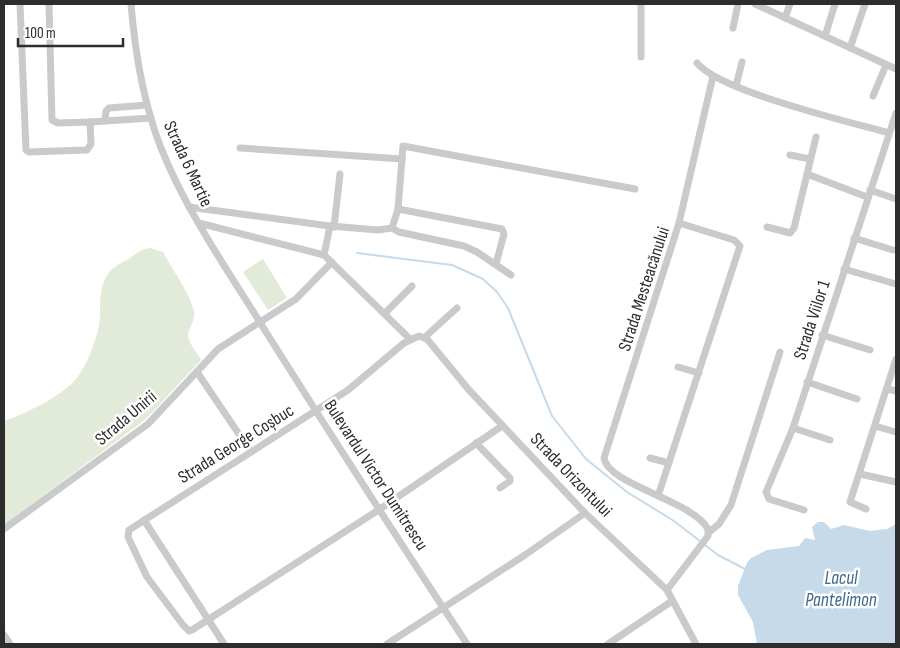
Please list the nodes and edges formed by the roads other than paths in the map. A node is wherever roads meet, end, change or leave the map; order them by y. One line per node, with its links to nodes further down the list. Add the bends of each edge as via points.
1 (20, 4): 26 (street, via 26,150 89,149)
2 (49, 4): 26 (street, via 52,120 58,123)
3 (131, 4): 22 (street, Strada 6 Martie, via 137,60)
4 (641, 4): 14 (street)
5 (738, 4): 11 (street)
6 (755, 4): 10 (street)
7 (790, 4): 10 (street)
8 (835, 4): 12 (street)
9 (865, 4): 13 (street)
10 (786, 18): 12 (street)
11 (733, 28)
12 (825, 36): 13 (street)
13 (850, 48): 17 (street)
14 (641, 57)
15 (742, 62): 20 (street)
16 (697, 63): 19 (street)
17 (886, 65): 18 (street); 21 (street)
18 (896, 69)
19 (713, 76): 20 (street); 41 (street)
20 (736, 86): 27 (street)
21 (873, 96)
22 (147, 105): 24 (street, Strada 6 Martie); 25 (street, via 109,108)
23 (896, 113): 27 (street, Strada Viilor 1)
24 (151, 118): 25 (street); 38 (street, Strada 6 Martie)
25 (105, 121): 26 (street)
26 (90, 122)
27 (889, 133): 36 (street, Strada Viilor 1)
28 (816, 138): 32 (street)
29 (240, 148): 31 (street)
30 (790, 155): 32 (street)
31 (402, 159): 35 (street, via 404,146); 39 (street)
32 (810, 159): 34 (street)
33 (340, 174): 42 (street)
34 (807, 174): 36 (street); 43 (street, via 792,231)
35 (635, 189)
36 (868, 194): 37 (street); 45 (street, Strada Viilor 1)
37 (896, 199)
38 (189, 207): 40 (street, Strada 6 Martie); 42 (street)
39 (398, 209): 44 (street); 49 (street, via 502,229 504,234)
40 (199, 223): 47 (street); 56 (street, Strada 6 Martie)
41 (679, 223): 65 (street, Strada Mesteacănului, via 740,244); 83 (street, Strada Mesteacănului, via 604,458 620,476)
42 (332, 226): 44 (street); 47 (street)
43 (768, 227)
44 (392, 228): 49 (street, via 464,246)
45 (854, 238): 46 (street); 50 (street, Strada Viilor 1)
46 (893, 250)
47 (324, 255): 48 (street)
48 (332, 262): 55 (street); 56 (street, Strada Unirii, via 296,299)
49 (496, 264): 51 (street)
50 (844, 269): 52 (street); 57 (street, Strada Viilor 1)
51 (511, 274)
52 (896, 284)
53 (412, 286): 55 (street)
54 (457, 308): 58 (street)
55 (385, 313): 59 (street)
56 (260, 322): 64 (street, Strada Unirii, via 226,343); 70 (street, Bulevardul Victor Dumitrescu)
57 (822, 335): 60 (street); 66 (street, Strada Viilor 1)
58 (425, 337): 59 (street); 71 (street, Strada Orizontului)
59 (412, 338): 70 (street, Strada George Coșbuc, via 360,382)
60 (870, 350)
61 (780, 352): 90 (street, via 731,505)
62 (896, 359): 67 (street)
63 (678, 367): 65 (street)
64 (197, 372): 77 (street); 89 (street, Strada Unirii, via 148,424)
65 (699, 373): 79 (street, Strada Mesteacănului)
66 (808, 382): 69 (street); 73 (street, Strada Viilor 1)
67 (887, 389): 68 (street); 72 (street)
68 (896, 391)
69 (857, 399)
70 (316, 411): 77 (street, Strada George Coșbuc); 84 (street, Bulevardul Victor Dumitrescu)
71 (502, 426): 76 (street); 87 (street, Strada Orizontului)
72 (875, 426): 74 (street); 80 (street)
73 (793, 428): 75 (street); 86 (street, Strada Viilor 1, via 765,494 772,500)
74 (896, 432)
75 (830, 440)
76 (476, 443): 82 (street, via 510,478); 84 (street)
77 (251, 452): 88 (street, Strada George Coșbuc)
78 (650, 458): 79 (street)
79 (669, 463): 83 (street, Strada Mesteacănului)
80 (860, 474): 81 (street); 85 (street, via 850,502)
81 (896, 482)
82 (500, 488)
83 (658, 496): 90 (street, Strada Mesteacănului, via 698,517)
84 (380, 509): 93 (street, Bulevardul Victor Dumitrescu); 94 (street)
85 (866, 509)
86 (804, 510)
87 (585, 513): 91 (street, Strada Orizontului); 93 (street)
88 (144, 520): 94 (street); 94 (street, Strada George Coșbuc, via 127,534 147,577 186,629 192,630)
89 (4, 530)
90 (708, 534): 91 (street)
91 (667, 590): 92 (street, Strada Orizontului)
92 (672, 601): 100 (street); 101 (street, Strada Orizontului)
93 (443, 608): 98 (street); 99 (street, Bulevardul Victor Dumitrescu)
94 (208, 620): 97 (street)
95 (4, 635): 96 (street)
96 (10, 644)
97 (224, 644)
98 (387, 644)
99 (467, 644)
100 (608, 644)
101 (696, 644)

